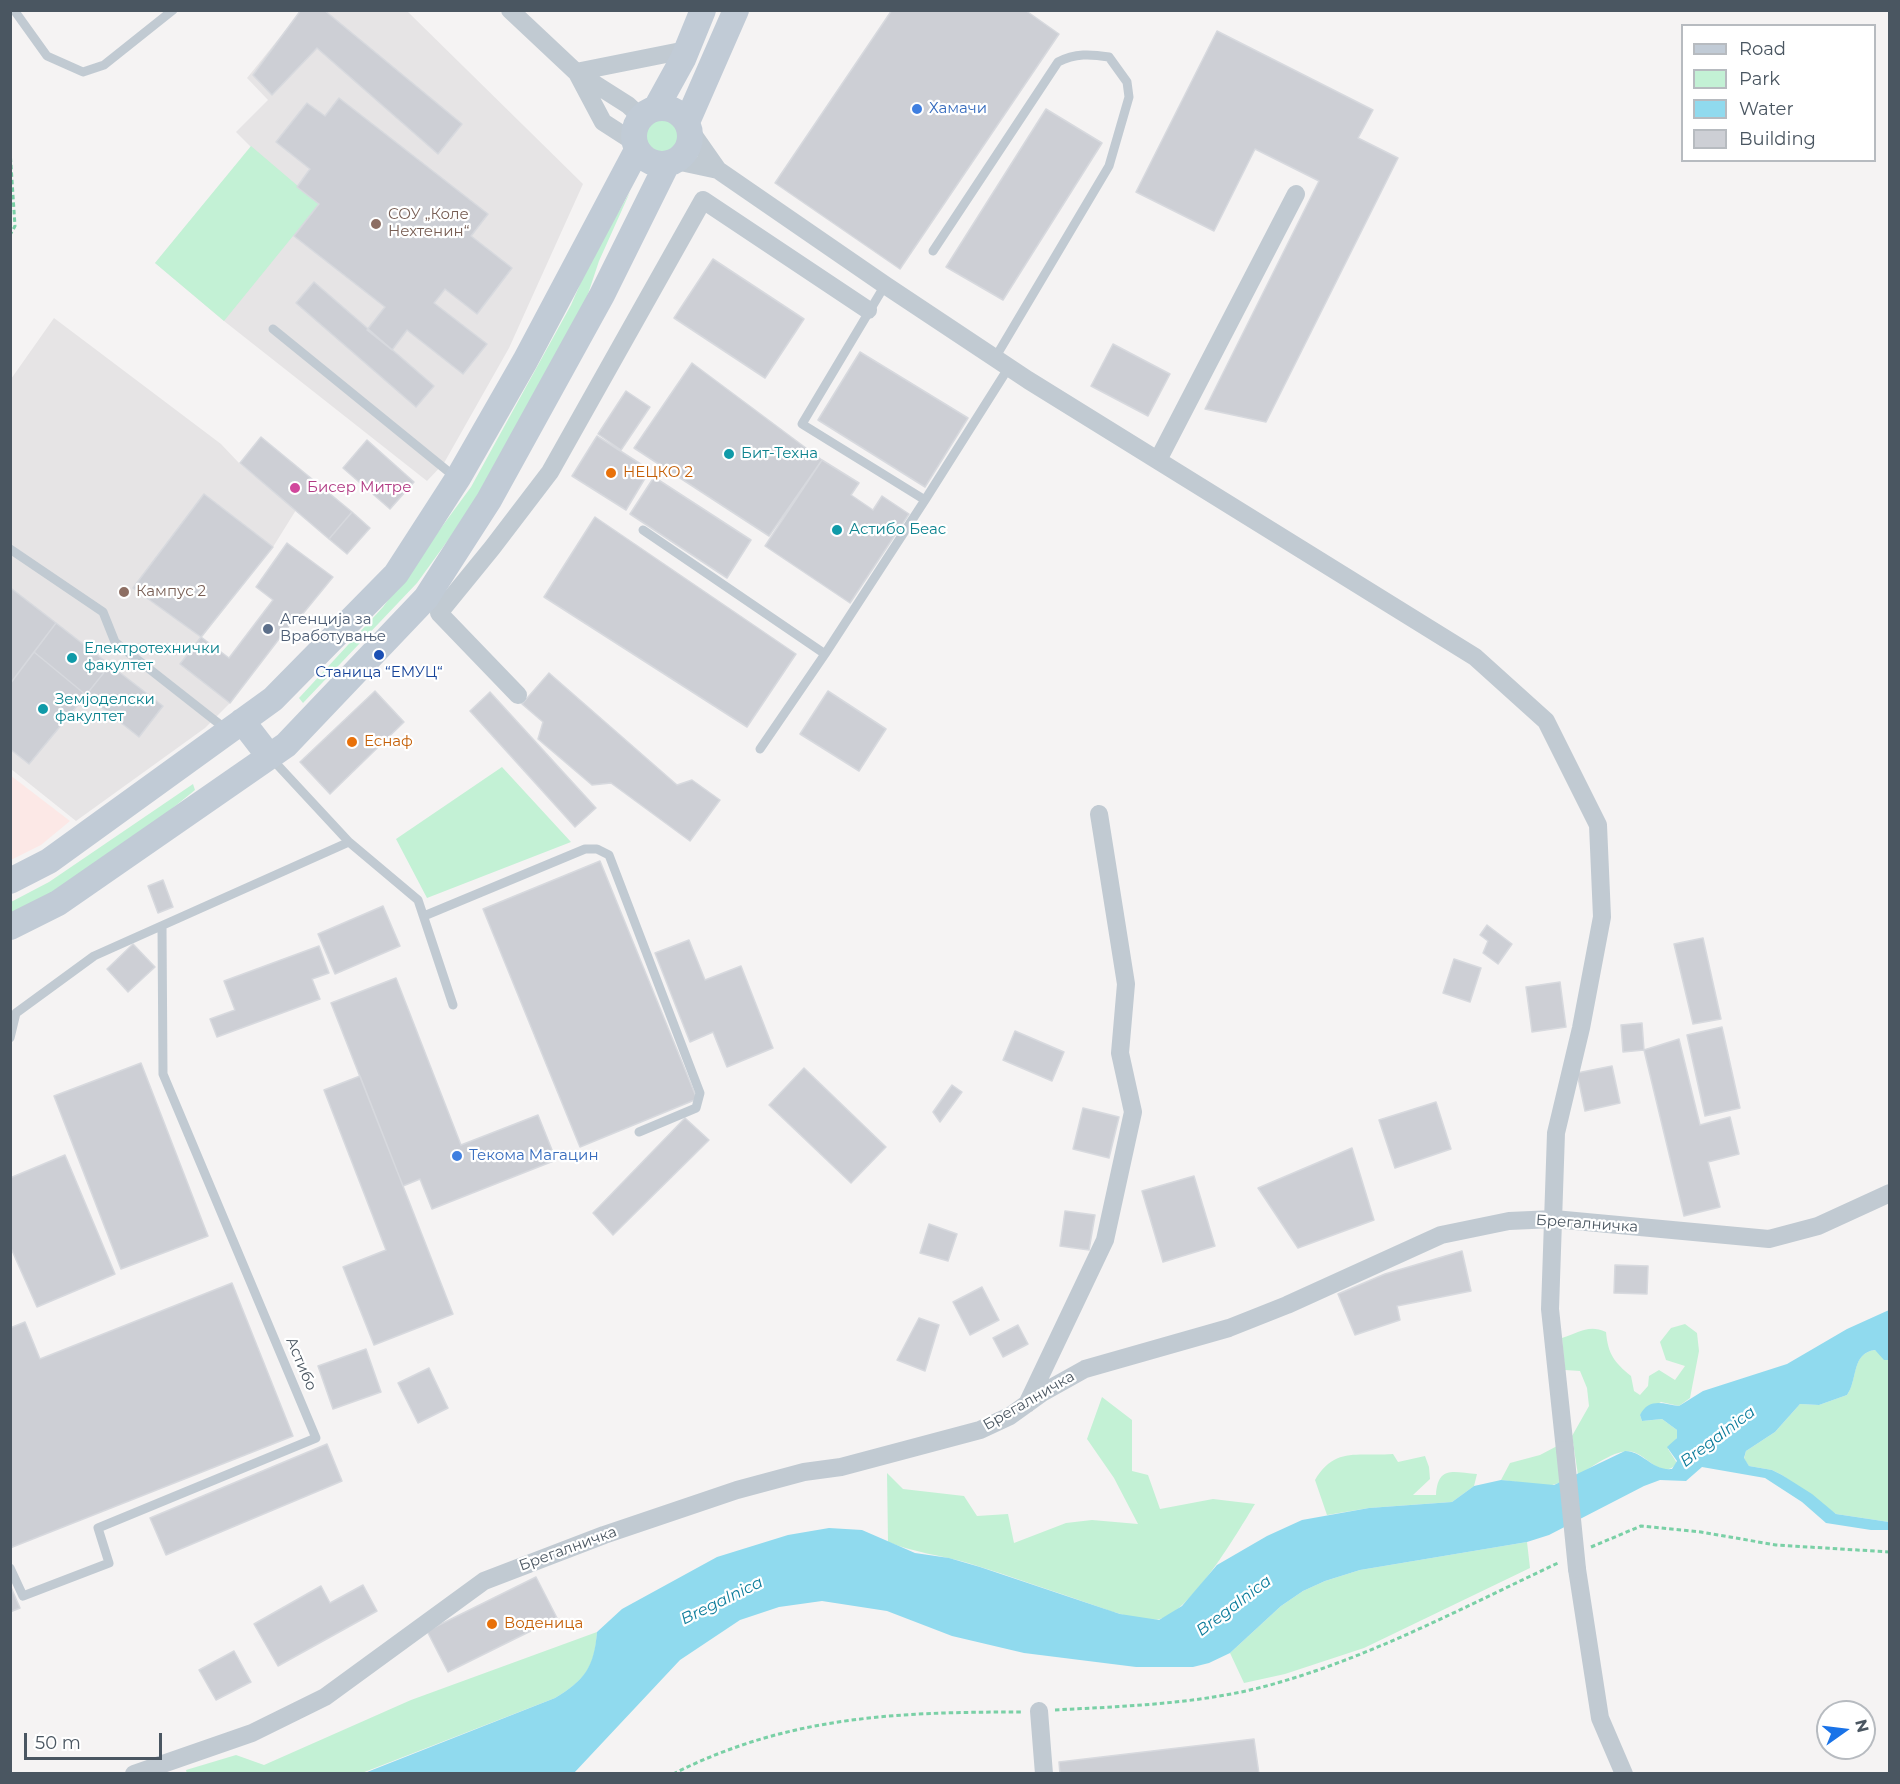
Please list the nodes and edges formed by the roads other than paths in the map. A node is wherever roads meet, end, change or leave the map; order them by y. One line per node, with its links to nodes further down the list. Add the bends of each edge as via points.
1 (14, 10): 2 (lane, via 47,56 83,72 104,65)
2 (172, 10)
3 (510, 10): 7 (street)
4 (703, 10): 6 (main road)
5 (736, 10): 9 (main road)
6 (686, 50): 7 (street); 8 (main road)
7 (576, 72): 8 (street, via 628,105); 10 (street, via 603,122)
8 (648, 112): 9 (main road, via 674,110); 10 (main road, via 636,124)
9 (688, 126): 11 (main road, via 688,148); 12 (street)
10 (635, 146): 11 (main road, via 650,162); 20 (main road, via 569,281)
11 (672, 162): 12 (street); 28 (main road, via 494,490 426,597 286,745)
12 (718, 170): 15 (street)
13 (1296, 194): 19 (street)
14 (933, 251): 18 (lane, via 1058,62 1090,54 1109,57 1127,82 1129,97 1109,166)
15 (885, 285): 16 (lane); 18 (street)
16 (868, 310): 21 (lane, via 802,424); 25 (street, via 703,200 550,472 439,613)
17 (273, 329): 20 (lane)
18 (1002, 363): 19 (street); 21 (lane)
19 (1158, 460): 39 (street, via 1475,657 1546,721 1599,825 1602,917 1557,1133)
20 (458, 478): 26 (main road, via 396,574 273,699)
21 (925, 500): 24 (lane)
22 (643, 530): 24 (lane)
23 (10, 549): 26 (lane, via 104,612 115,642)
24 (825, 654): 27 (lane)
25 (518, 695)
26 (235, 726): 28 (main road); 31 (main road, via 49,861)
27 (760, 750)
28 (269, 756): 30 (lane); 34 (main road, via 58,903)
29 (1099, 814): 40 (street, via 1125,974 1120,1053 1133,1112 1105,1240)
30 (349, 842): 32 (lane, via 418,900); 33 (lane)
31 (10, 881)
32 (424, 916): 35 (lane); 37 (lane, via 585,849 609,855 700,1093 696,1108)
33 (162, 926): 36 (lane, via 94,956 16,1013); 41 (lane, Астибо, via 163,1074 316,1438 98,1528 109,1563 23,1596)
34 (10, 927)
35 (453, 1005)
36 (10, 1038)
37 (639, 1132)
38 (1890, 1193): 39 (street, Брегалничка, via 1818,1226 1769,1239)
39 (1554, 1219): 40 (street, Брегалничка, via 1509,1221 1442,1235 1229,1328 1085,1369); 45 (street, bridge, via 1550,1309 1572,1564 1600,1718)
40 (1026, 1406): 43 (street, Брегалничка, via 994,1424 950,1440 737,1490 484,1581 325,1697 252,1733)
41 (10, 1568)
42 (1039, 1711): 44 (street)
43 (134, 1773)
44 (1044, 1773)
45 (1624, 1773)

